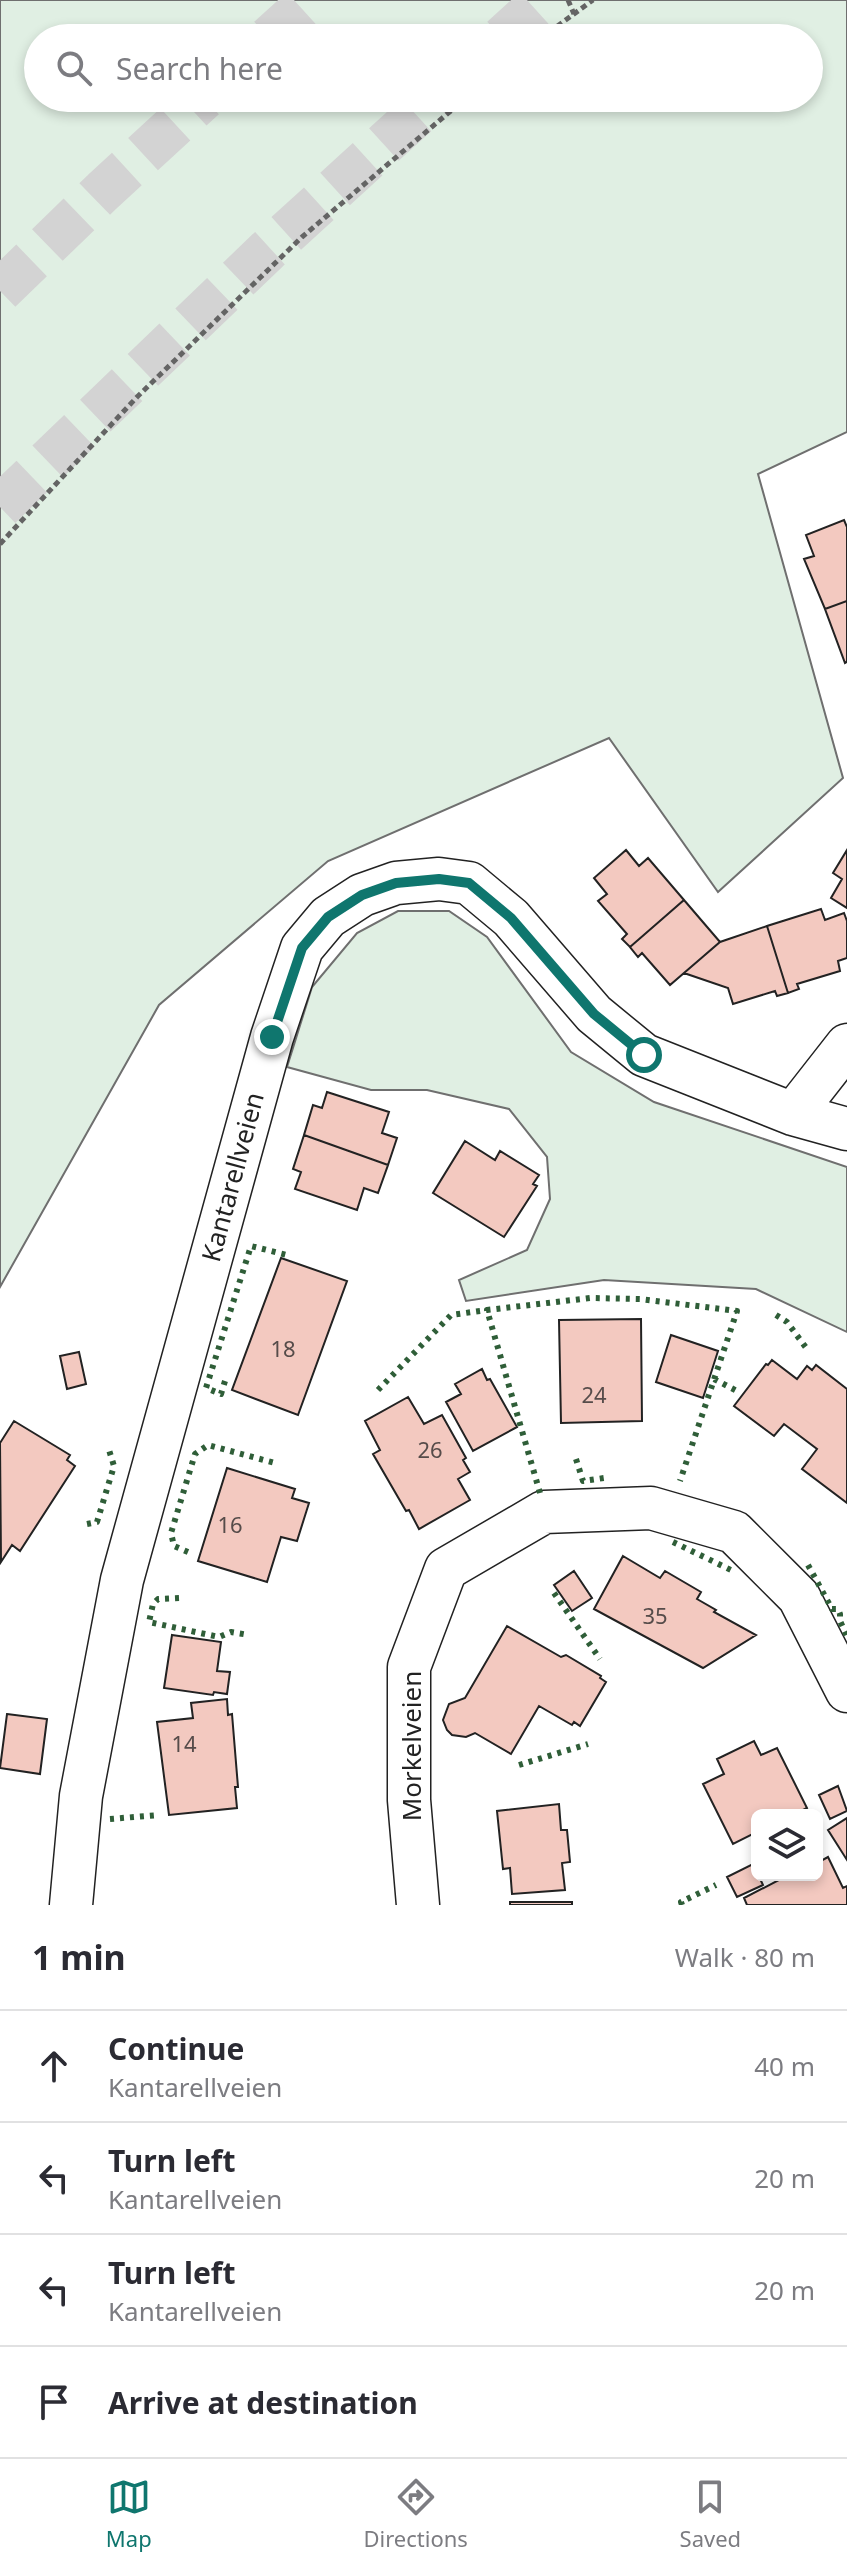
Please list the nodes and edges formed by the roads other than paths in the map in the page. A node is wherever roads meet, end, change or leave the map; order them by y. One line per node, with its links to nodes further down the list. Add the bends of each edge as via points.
1 (847, 1045): 2 (street)
2 (793, 1114): 3 (street, Kantarellveien); 5 (street, Kantarellveien, via 644,1055 594,1014 511,918 469,883 396,883 362,895 328,917 302,948 272,1037 122,1580 81,1796)
3 (847, 1129)
4 (847, 1691): 6 (street, Morkelveien, via 799,1597 734,1532 651,1508 544,1512 446,1569 409,1667 409,1800)
5 (71, 1905)
6 (418, 1905)

